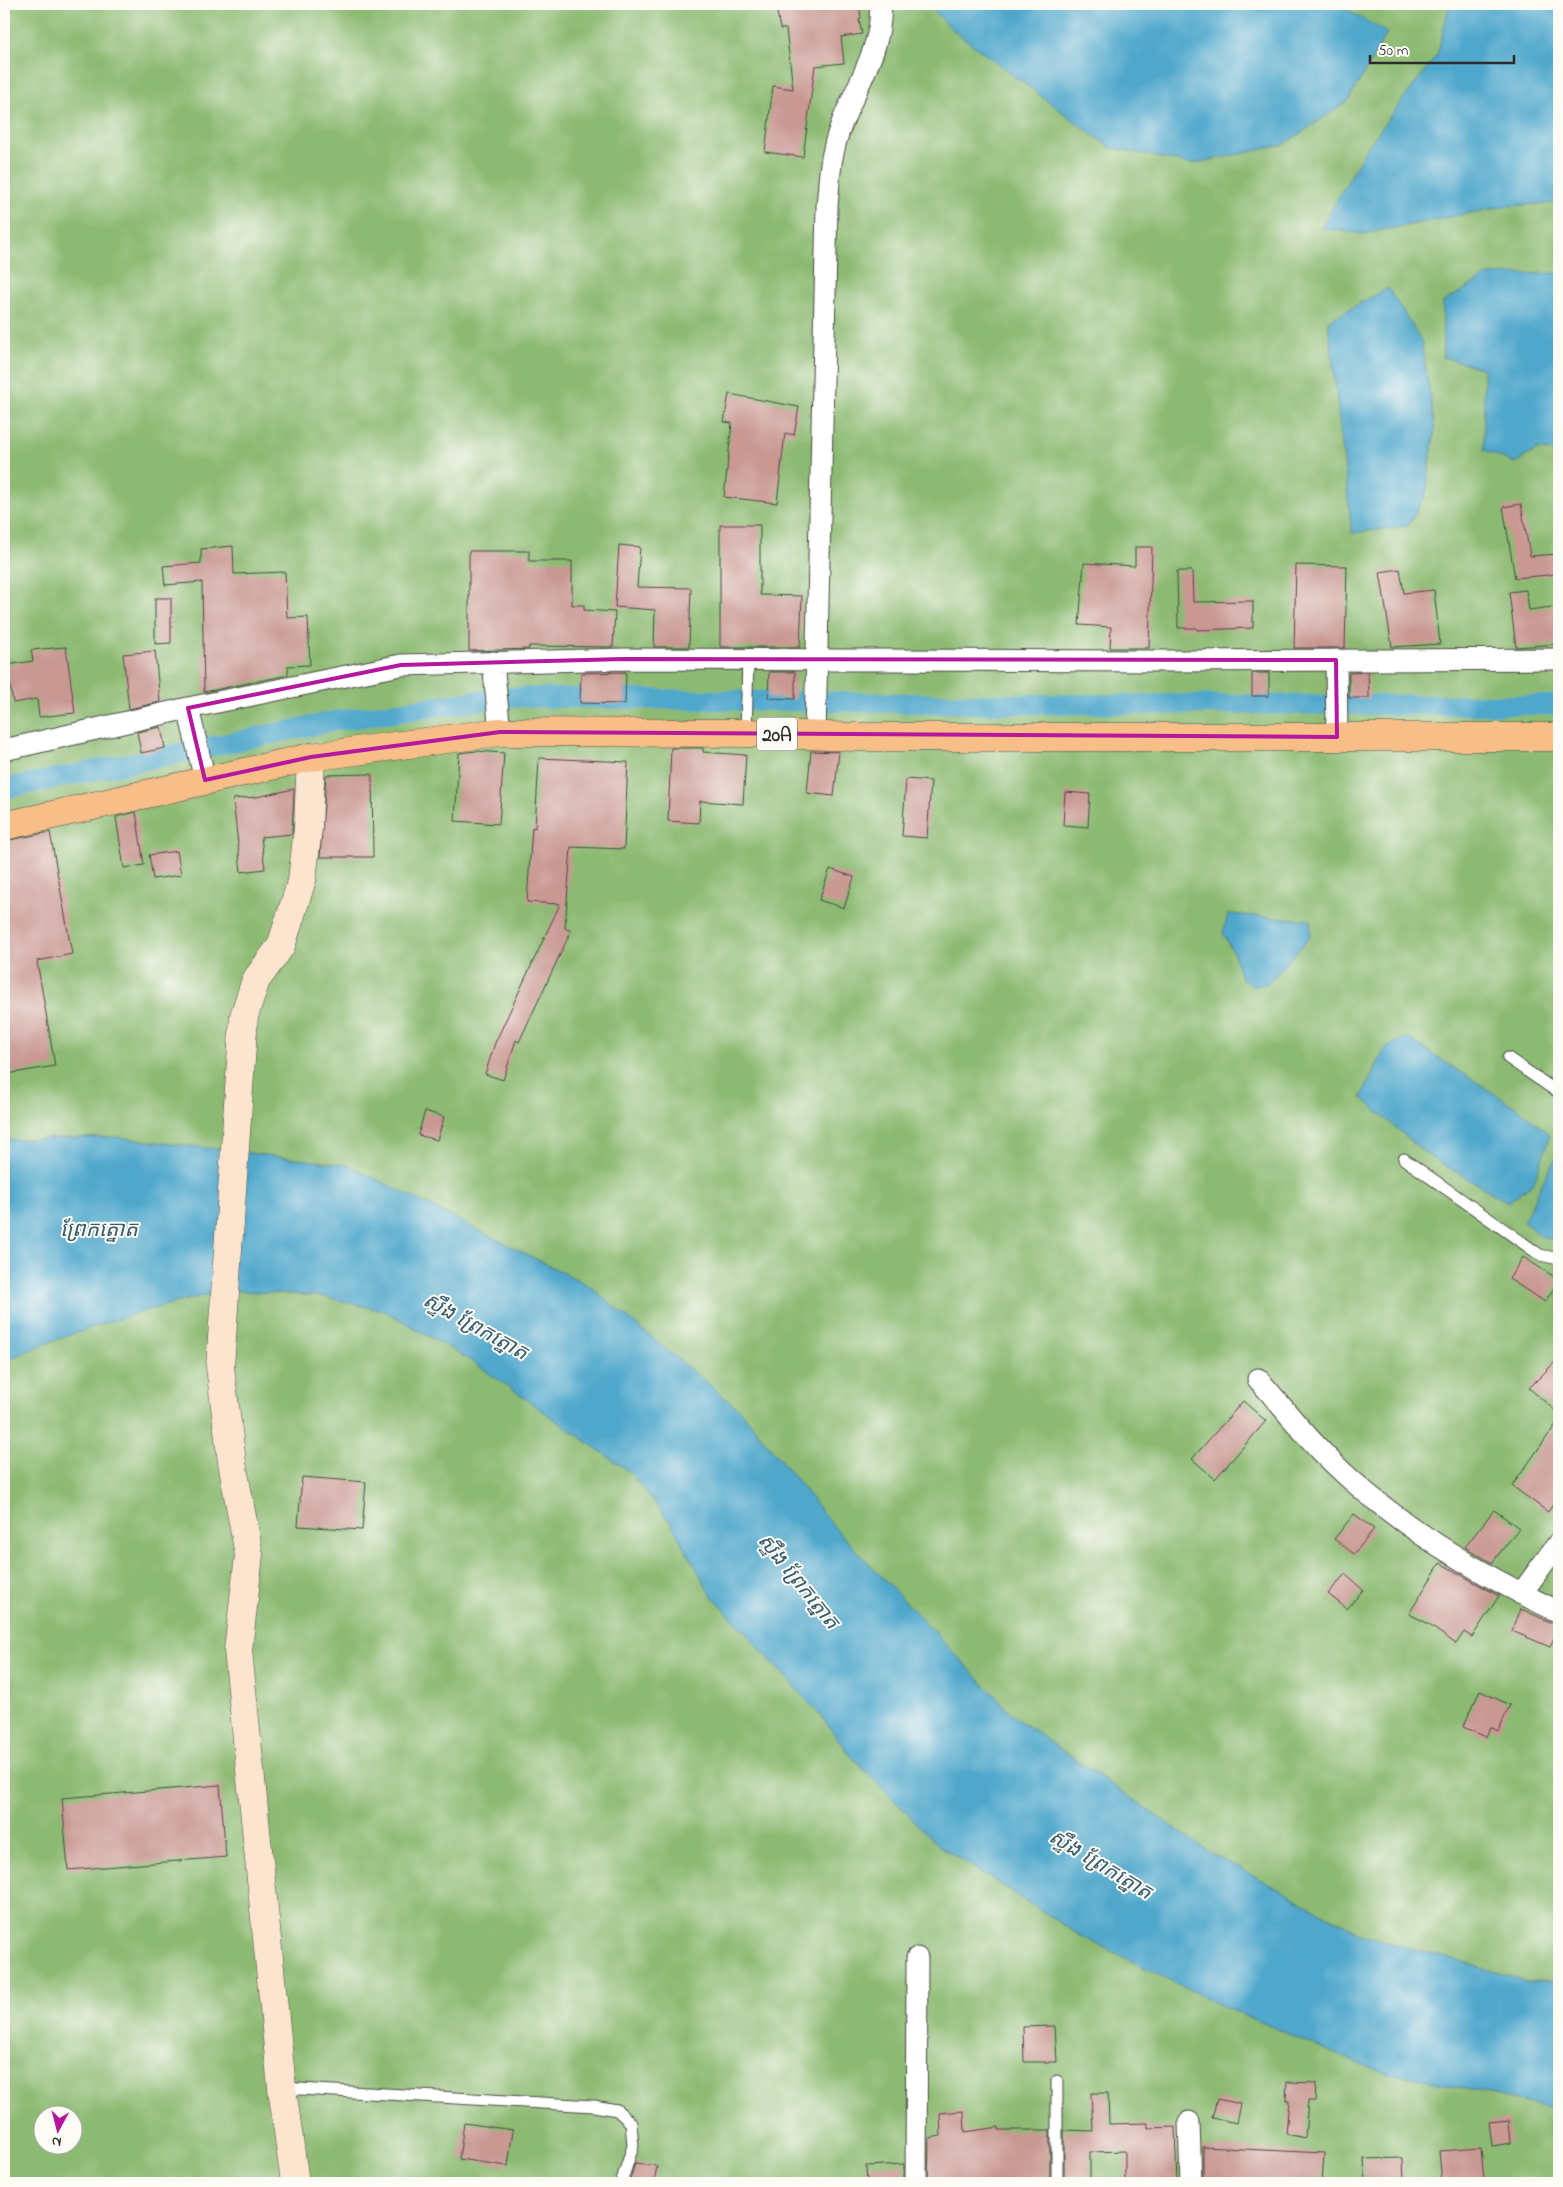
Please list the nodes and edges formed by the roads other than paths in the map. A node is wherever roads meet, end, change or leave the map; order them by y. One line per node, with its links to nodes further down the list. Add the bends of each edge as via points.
1 (880, 4): 4 (street, via 877,37 834,149 827,206)
2 (1336, 660): 3 (street); 4 (street); 11 (street)
3 (1559, 660)
4 (816, 666): 5 (street); 10 (street)
5 (747, 668): 6 (street, via 624,659); 9 (lane)
6 (493, 670): 7 (street, via 401,666); 8 (street)
7 (190, 717): 13 (street); 15 (street)
8 (499, 720): 9 (main road, 20A); 14 (main road, 20A)
9 (746, 733): 10 (main road, 20A)
10 (815, 736): 11 (main road, 20A)
11 (1337, 737): 12 (main road, 20A)
12 (1559, 737)
13 (4, 750)
14 (312, 758): 15 (main road, 20A); 27 (street, via 302,880 281,946 256,980 244,1016 220,1367 232,1462 249,1555 238,1650)
15 (202, 771): 16 (main road, 20A)
16 (4, 826)
17 (1508, 1058): 18 (lane)
18 (1559, 1093)
19 (1404, 1159): 20 (lane, via 1540,1255)
20 (1559, 1259)
21 (1258, 1379): 23 (street, via 1332,1462 1405,1523)
22 (1559, 1542): 23 (street)
23 (1521, 1594): 24 (street)
24 (1559, 1612)
25 (917, 1958): 31 (street)
26 (1058, 2081): 32 (lane)
27 (282, 2088): 29 (street); 30 (lane, via 565,2104 617,2110 631,2123 633,2146)
28 (1189, 2122): 33 (street)
29 (295, 2183)
30 (621, 2183)
31 (916, 2183)
32 (1057, 2183)
33 (1191, 2183)

